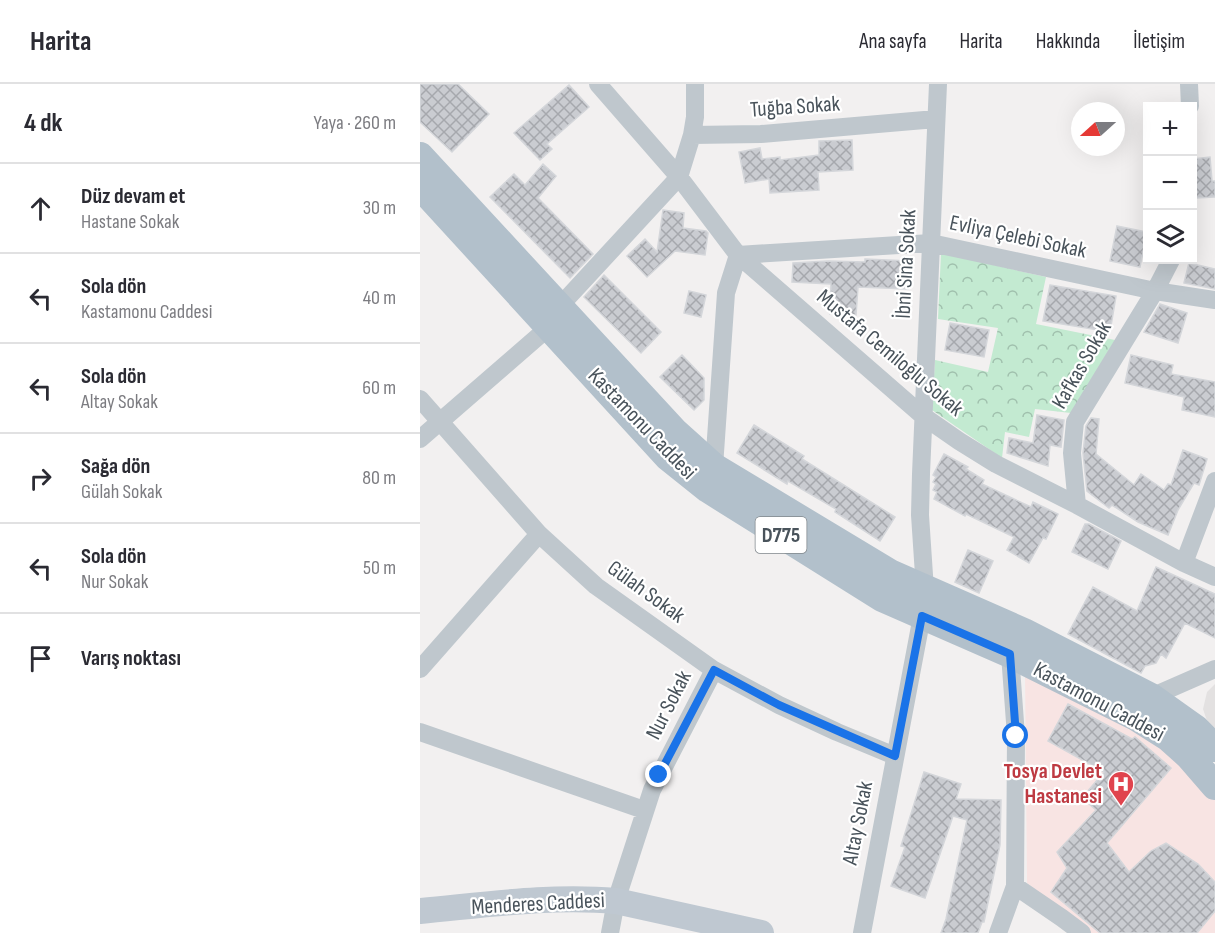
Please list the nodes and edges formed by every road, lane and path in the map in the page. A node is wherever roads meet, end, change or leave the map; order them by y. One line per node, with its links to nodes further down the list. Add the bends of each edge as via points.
1 (598, 84): 9 (street, Mustafa Cemiloğlu Sokak)
2 (695, 84): 7 (street)
3 (938, 84): 6 (street, İbni Sina Sokak)
4 (1189, 84): 5 (street)
5 (1190, 102)
6 (936, 119): 7 (street, Tuğba Sokak, via 803,131); 11 (street, İbni Sina Sokak)
7 (692, 135): 9 (street)
8 (420, 156): 16 (main road, Kastamonu Caddesi / D775)
9 (679, 177): 12 (street, Mustafa Cemiloğlu Sokak); 16 (street)
10 (420, 186): 16 (main road, Kastamonu Caddesi / D775)
11 (931, 243): 12 (street, Evliya Çelebi Sokak); 14 (street, Evliya Çelebi Sokak); 18 (street, İbni Sina Sokak)
12 (738, 255): 18 (street, Mustafa Cemiloğlu Sokak); 21 (street, via 726,293)
13 (1169, 264): 14 (street, Kafkas Sokak)
14 (1155, 291): 15 (street, Evliya Çelebi Sokak); 23 (street, Kafkas Sokak, via 1075,422 1072,453)
15 (1215, 300)
16 (554, 317): 19 (street); 21 (main road, Kastamonu Caddesi / D775); 27 (main road, Kastamonu Caddesi / D775, via 668,457 687,473 882,598)
17 (420, 399): 19 (street, Gülah Sokak)
18 (923, 416): 23 (street, Mustafa Cemiloğlu Sokak, via 996,464); 27 (street, İbni Sina Sokak, via 920,514)
19 (441, 422): 20 (street); 24 (street, Gülah Sokak)
20 (420, 440)
21 (714, 467): 27 (main road, Kastamonu Caddesi / D775, via 890,573)
22 (1215, 482): 25 (street)
23 (1077, 505): 25 (street, Mustafa Cemiloğlu Sokak)
24 (540, 534): 29 (street); 31 (street, Gülah Sokak, via 596,586)
25 (1184, 563): 26 (street, Mustafa Cemiloğlu Sokak)
26 (1215, 578)
27 (923, 603): 28 (main road, Kastamonu Caddesi / D775); 32 (main road, Kastamonu Caddesi / D775, via 1024,632); 35 (street, Altay Sokak)
28 (1010, 654): 32 (main road, Kastamonu Caddesi / D775); 38 (street, via 1016,736)
29 (420, 669)
30 (1215, 669): 32 (street)
31 (714, 670): 35 (street, Gülah Sokak, via 779,705); 37 (street, Nur Sokak)
32 (1143, 707): 34 (main road, Kastamonu Caddesi / D775, via 1196,729); 36 (main road, Kastamonu Caddesi / D775)
33 (420, 732): 37 (street)
34 (1215, 748)
35 (895, 756): 43 (street, Altay Sokak)
36 (1215, 786)
37 (644, 810): 39 (street, Nur Sokak)
38 (1015, 886): 44 (street); 45 (street)
39 (616, 901): 40 (street, Menderes Caddesi, via 568,898); 41 (street, Nur Sokak); 42 (street, Menderes Caddesi)
40 (420, 912)
41 (610, 933)
42 (761, 933)
43 (862, 933)
44 (998, 933)
45 (1082, 933)

